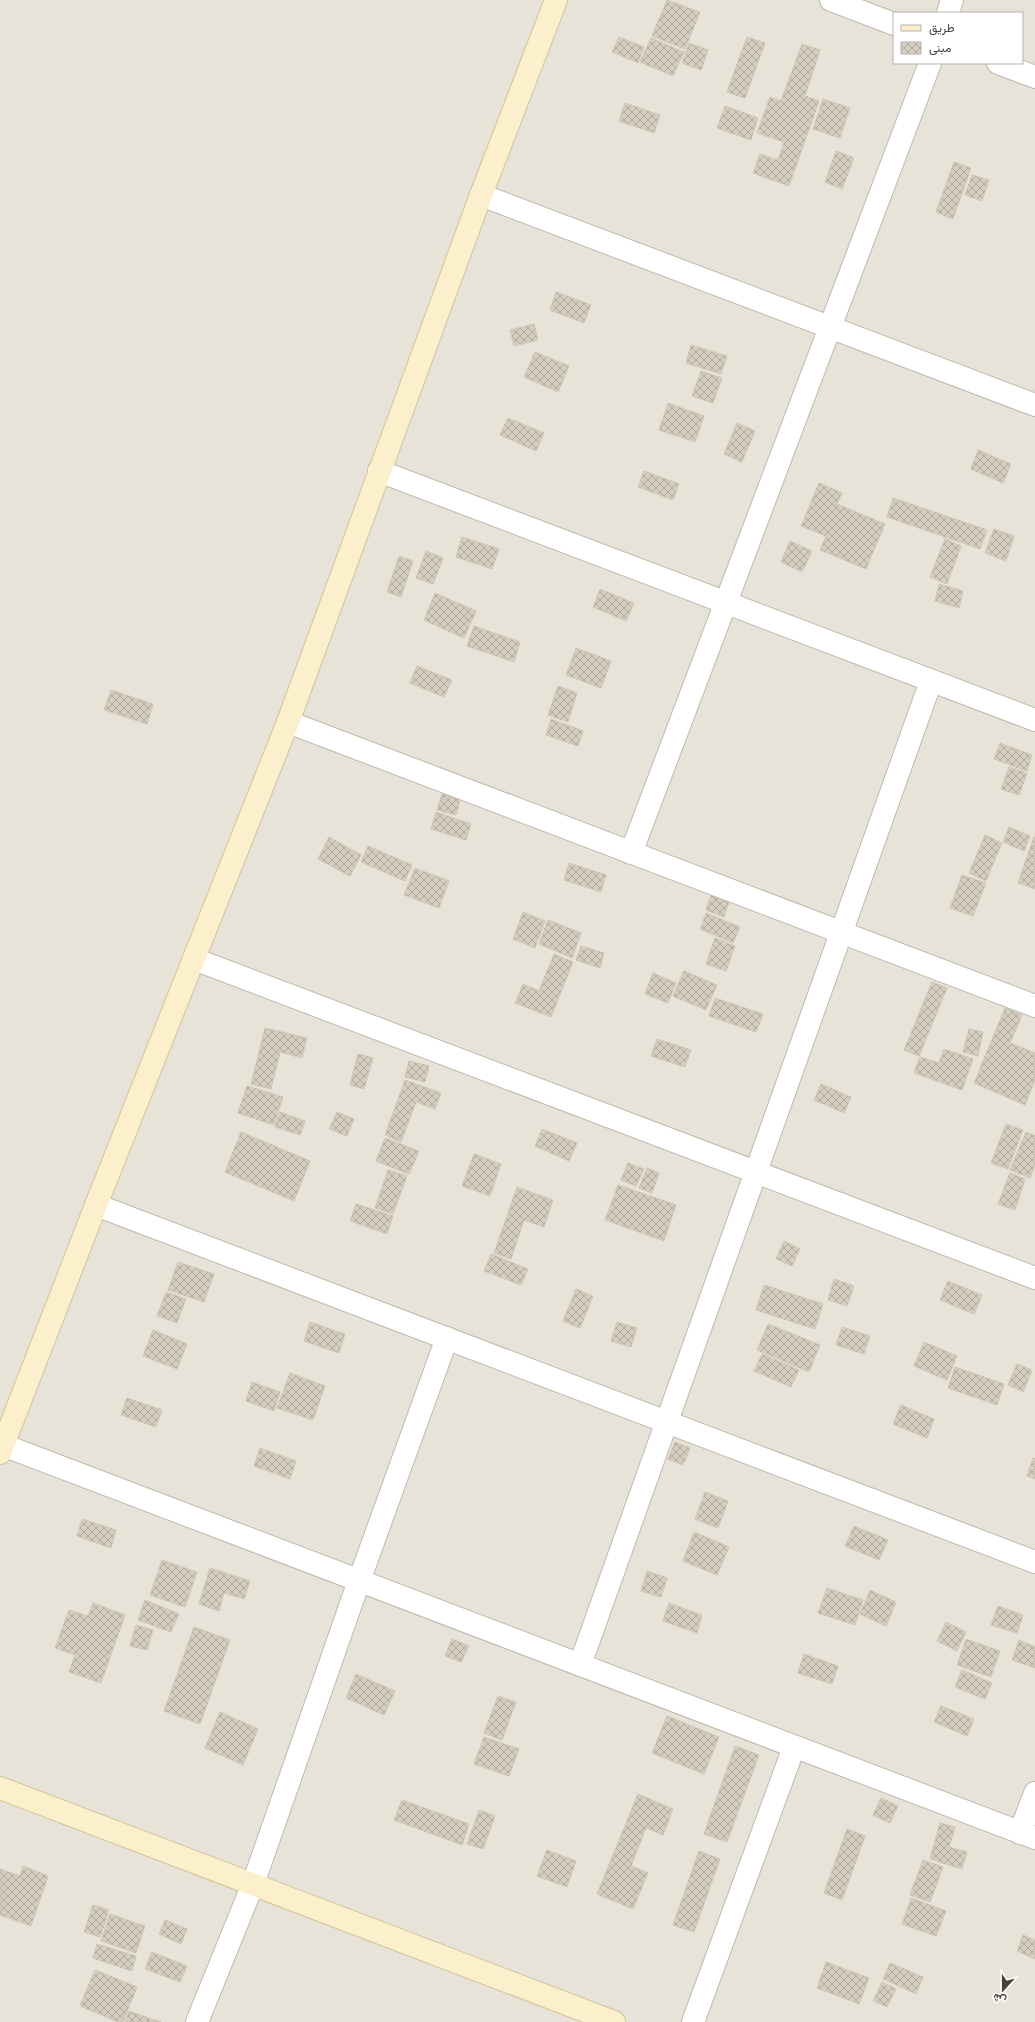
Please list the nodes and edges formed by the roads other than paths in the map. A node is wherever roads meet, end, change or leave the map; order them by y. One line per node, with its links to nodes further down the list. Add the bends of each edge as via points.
1 (556, 0): 9 (street)
2 (831, 0): 5 (street)
3 (952, 0): 4 (street)
4 (948, 12)
5 (893, 24)
6 (930, 64): 10 (street)
7 (1001, 64): 8 (street)
8 (1035, 77)
9 (481, 195): 10 (street); 12 (street)
10 (831, 327): 11 (street); 13 (street)
11 (1035, 405)
12 (379, 471): 13 (street); 16 (street)
13 (725, 604): 14 (street); 17 (street)
14 (931, 681): 15 (street); 18 (street)
15 (1035, 720)
16 (288, 722): 17 (street); 19 (street)
17 (631, 853): 18 (street)
18 (841, 932): 20 (street); 21 (street)
19 (194, 959): 21 (street); 22 (street)
20 (1035, 1006)
21 (755, 1172): 23 (street); 25 (street)
22 (96, 1205): 24 (street); 26 (street)
23 (1035, 1278)
24 (447, 1338): 25 (street); 28 (street)
25 (666, 1421): 27 (street); 29 (street)
26 (2, 1449): 28 (street)
27 (1035, 1562)
28 (359, 1581): 29 (street); 34 (street)
29 (580, 1665): 30 (street)
30 (794, 1747): 33 (street); 37 (street)
31 (0, 1788): 34 (street)
32 (1035, 1793): 33 (street)
33 (1028, 1836)
34 (253, 1884): 35 (street); 36 (street)
35 (197, 2022)
36 (614, 2022)
37 (693, 2022)

